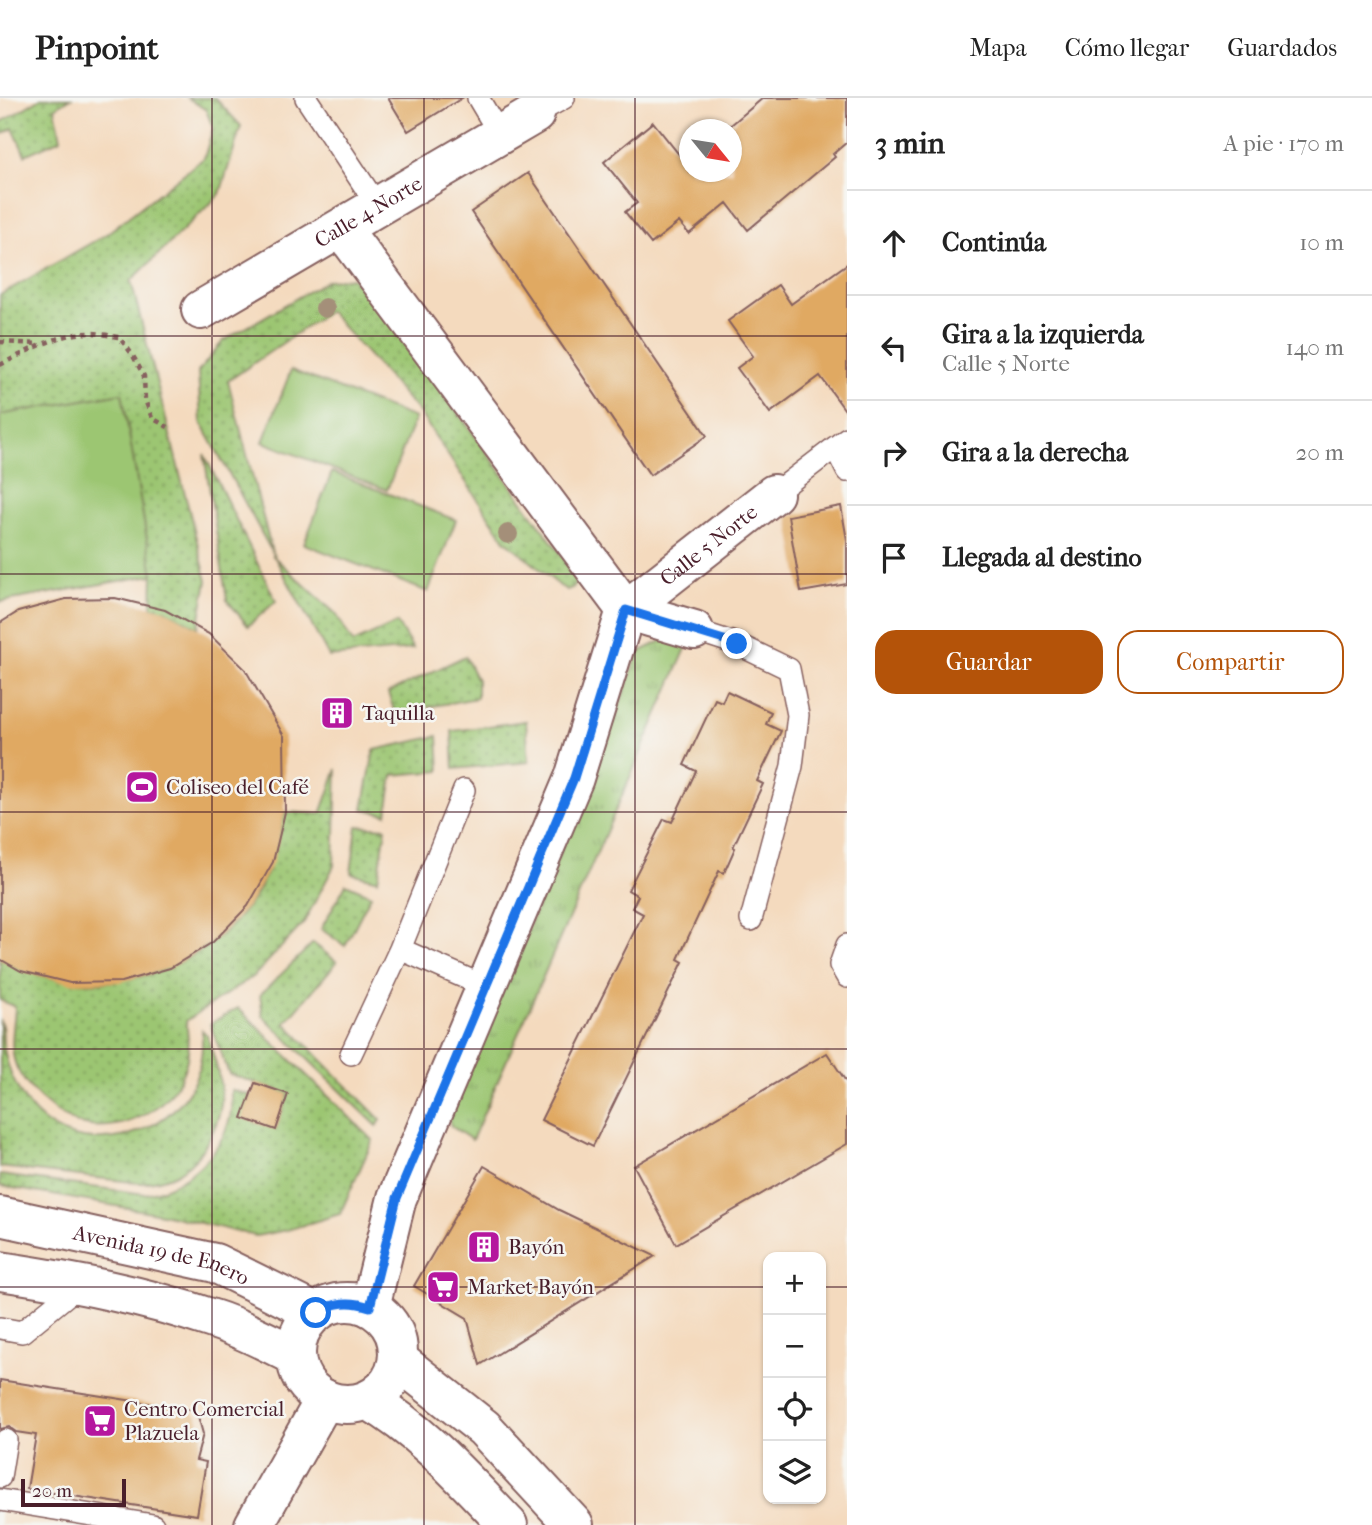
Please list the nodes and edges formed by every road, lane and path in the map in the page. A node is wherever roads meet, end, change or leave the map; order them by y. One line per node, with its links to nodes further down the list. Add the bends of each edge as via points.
1 (306, 98): 5 (lane)
2 (478, 98): 4 (lane)
3 (550, 106): 4 (street, Calle 4 Norte)
4 (500, 135): 5 (street, Calle 4 Norte)
5 (377, 205): 6 (street, Calle 4 Norte)
6 (342, 229): 7 (street, Calle 4 Norte); 15 (street)
7 (201, 310)
8 (0, 342): 9 (path)
9 (43, 344): 10 (path); 11 (path, via 90,333 119,337 144,376 145,400 152,418)
10 (0, 365)
11 (168, 427)
12 (841, 442): 13 (lane); 14 (lane, Calle 5 Norte)
13 (847, 471)
14 (774, 494): 15 (street, Calle 5 Norte)
15 (626, 610): 16 (street); 22 (street, via 574,778)
16 (694, 630): 18 (lane, via 789,669 798,715 792,766)
17 (464, 790): 20 (lane)
18 (751, 920)
19 (847, 945): 21 (lane, via 840,965)
20 (400, 949): 22 (lane); 23 (lane)
21 (847, 977)
22 (486, 987): 27 (street, via 397,1198)
23 (352, 1054)
24 (0, 1216): 28 (street, Avenida 19 de Enero, via 215,1263)
25 (0, 1271): 26 (street)
26 (82, 1283): 29 (lane, via 22,1332); 30 (street, via 216,1319)
27 (370, 1307): 28 (street, via 342,1302); 31 (street, via 393,1329)
28 (316, 1313): 30 (street, via 299,1335)
29 (0, 1328)
30 (296, 1356): 32 (street, via 305,1381)
31 (398, 1360): 33 (street, via 387,1385); 40 (street, via 484,1428)
32 (325, 1399): 33 (street, via 341,1404); 38 (street)
33 (368, 1400): 39 (street, via 394,1415)
34 (6, 1440): 35 (lane)
35 (0, 1477)
36 (0, 1500): 37 (lane)
37 (131, 1523)
38 (254, 1525)
39 (508, 1525)
40 (574, 1525)

